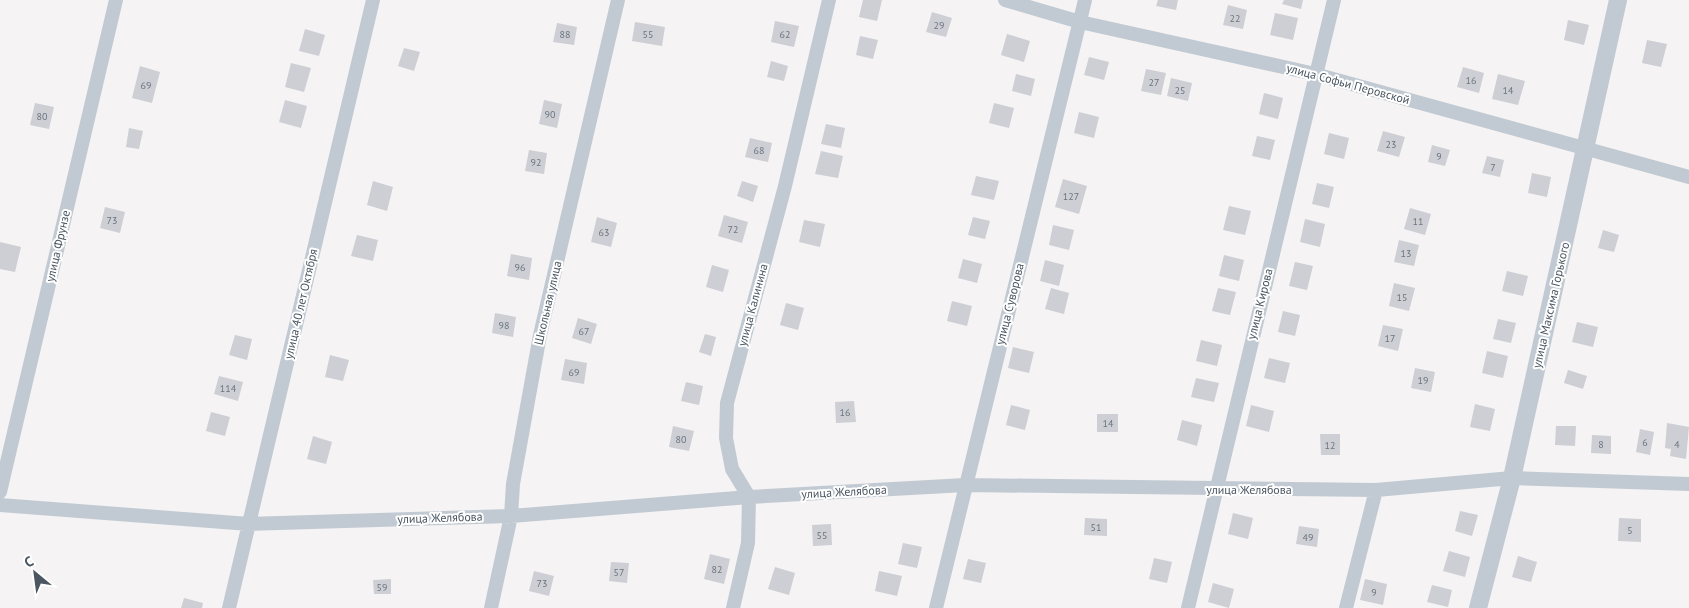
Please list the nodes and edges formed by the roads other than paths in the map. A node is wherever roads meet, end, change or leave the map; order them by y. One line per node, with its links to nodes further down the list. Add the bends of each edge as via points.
1 (116, 0): 18 (street, улица Фрунзе)
2 (373, 0): 22 (street, улица 40 лет Октября)
3 (618, 0): 21 (street, Школьная улица, via 540,335 513,484)
4 (829, 0): 19 (street, улица Калинина, via 785,186 727,403 726,438 732,469)
5 (1005, 0): 9 (street, улица Софьи Перовской)
6 (1085, 0): 9 (street, улица Суворова)
7 (1334, 0): 10 (street, улица Кирова)
8 (1618, 0): 11 (street, улица Максима Горького)
9 (1080, 22): 10 (street, улица Софьи Перовской); 15 (street, улица Суворова)
10 (1316, 74): 11 (street, улица Софьи Перовской); 16 (street, улица Кирова)
11 (1586, 149): 12 (street, улица Софьи Перовской); 13 (street, улица Максима Горького)
12 (1689, 177)
13 (1512, 478): 14 (street, улица Желябова); 17 (street, улица Желябова); 29 (street, улица Максима Горького)
14 (1689, 484)
15 (965, 485): 16 (street, улица Желябова); 19 (street, улица Желябова); 26 (street, улица Суворова)
16 (1215, 490): 17 (street, улица Желябова); 27 (street, улица Кирова)
17 (1376, 490): 28 (street)
18 (0, 492)
19 (748, 497): 21 (street, улица Желябова); 25 (street, улица Калинина, via 748,543)
20 (0, 505): 22 (street, улица Желябова)
21 (511, 516): 22 (street, улица Желябова); 24 (street, Школьная улица)
22 (249, 524): 23 (street, улица 40 лет Октября)
23 (229, 608)
24 (491, 608)
25 (732, 608)
26 (936, 608)
27 (1188, 608)
28 (1346, 608)
29 (1478, 608)

